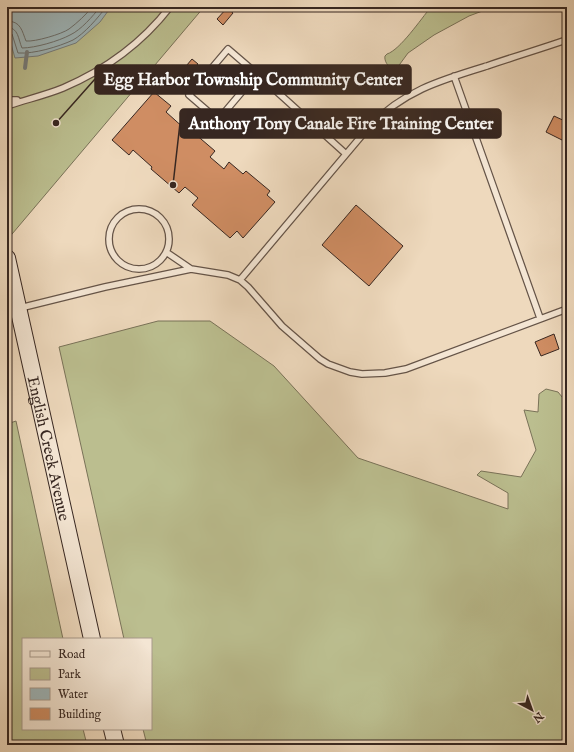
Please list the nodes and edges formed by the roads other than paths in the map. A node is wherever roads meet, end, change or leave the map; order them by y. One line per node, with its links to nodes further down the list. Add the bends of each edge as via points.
1 (170, 7): 5 (lane, via 142,39 117,58 63,88)
2 (566, 40): 4 (lane)
3 (257, 74): 3 (lane, via 228,49 189,95 218,120); 8 (lane)
4 (454, 76): 8 (lane, via 423,88 393,105 369,126); 15 (lane)
5 (25, 99): 6 (lane); 7 (lane)
6 (7, 100)
7 (7, 107)
8 (346, 154): 12 (lane)
9 (166, 252): 9 (lane, via 167,229 159,217 151,212 142,209 132,210 116,220 111,229 111,248 116,257 127,266 152,266); 11 (lane)
10 (7, 258): 13 (main road, English Creek Avenue)
11 (192, 269): 12 (lane, via 228,275); 13 (lane)
12 (240, 280): 15 (lane, via 282,326 320,359 338,368 362,374 385,374 406,369)
13 (18, 308): 16 (main road, English Creek Avenue)
14 (567, 309): 15 (lane)
15 (540, 318)
16 (92, 638)
17 (112, 730): 18 (main road)
18 (116, 745)

